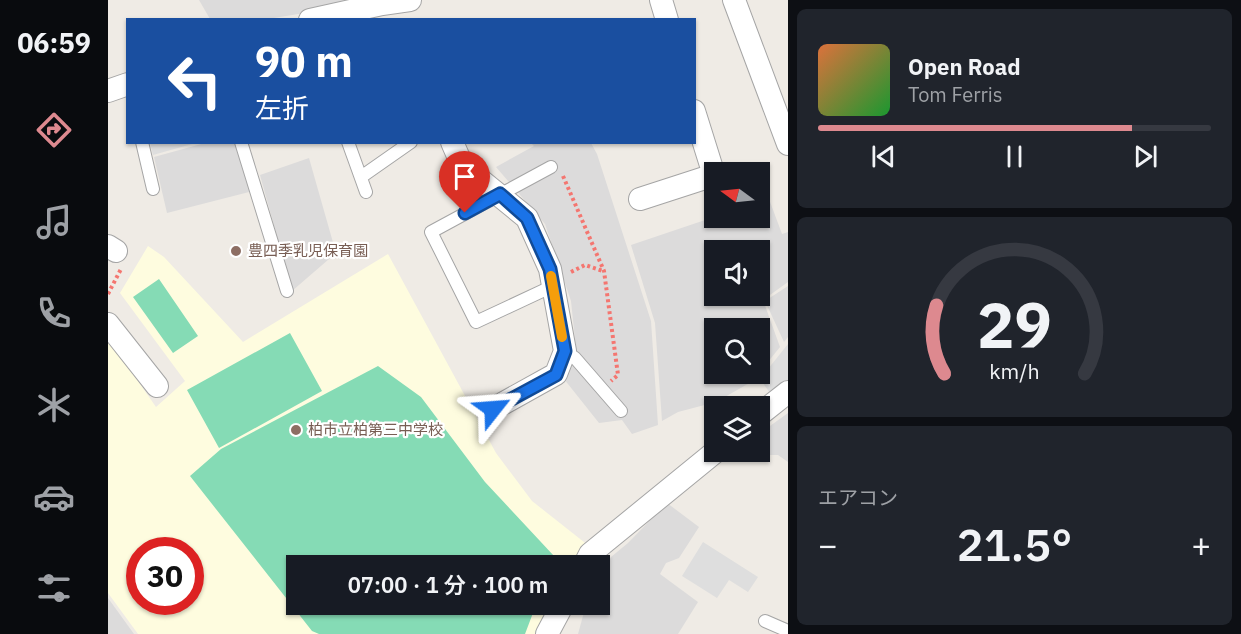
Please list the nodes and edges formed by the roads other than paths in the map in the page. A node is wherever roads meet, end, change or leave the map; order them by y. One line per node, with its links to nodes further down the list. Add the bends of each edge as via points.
1 (410, 0): 4 (street)
2 (661, 0): 6 (street)
3 (734, 0): 15 (street)
4 (386, 12): 5 (street)
5 (329, 18)
6 (666, 18)
7 (126, 84): 8 (street)
8 (108, 91)
9 (696, 117): 21 (street, via 714,175)
10 (142, 144): 18 (lane)
11 (242, 144): 23 (lane)
12 (349, 144): 17 (lane)
13 (408, 144): 17 (lane)
14 (453, 144): 20 (street, via 462,165)
15 (788, 144)
16 (551, 166): 20 (lane)
17 (361, 177): 19 (lane)
18 (153, 189)
19 (366, 192)
20 (500, 194): 22 (street, via 527,218 550,269); 22 (lane, via 431,232 476,322)
21 (640, 199)
22 (552, 283): 25 (street)
23 (287, 291)
24 (108, 324): 26 (street)
25 (565, 351): 29 (street, via 556,375); 30 (lane)
26 (157, 386)
27 (788, 392): 28 (street)
28 (770, 406)
29 (493, 409)
30 (621, 411)
31 (704, 460): 32 (street)
32 (590, 555)
33 (557, 615): 36 (street)
34 (765, 621): 35 (lane)
35 (788, 632)
36 (547, 634)

